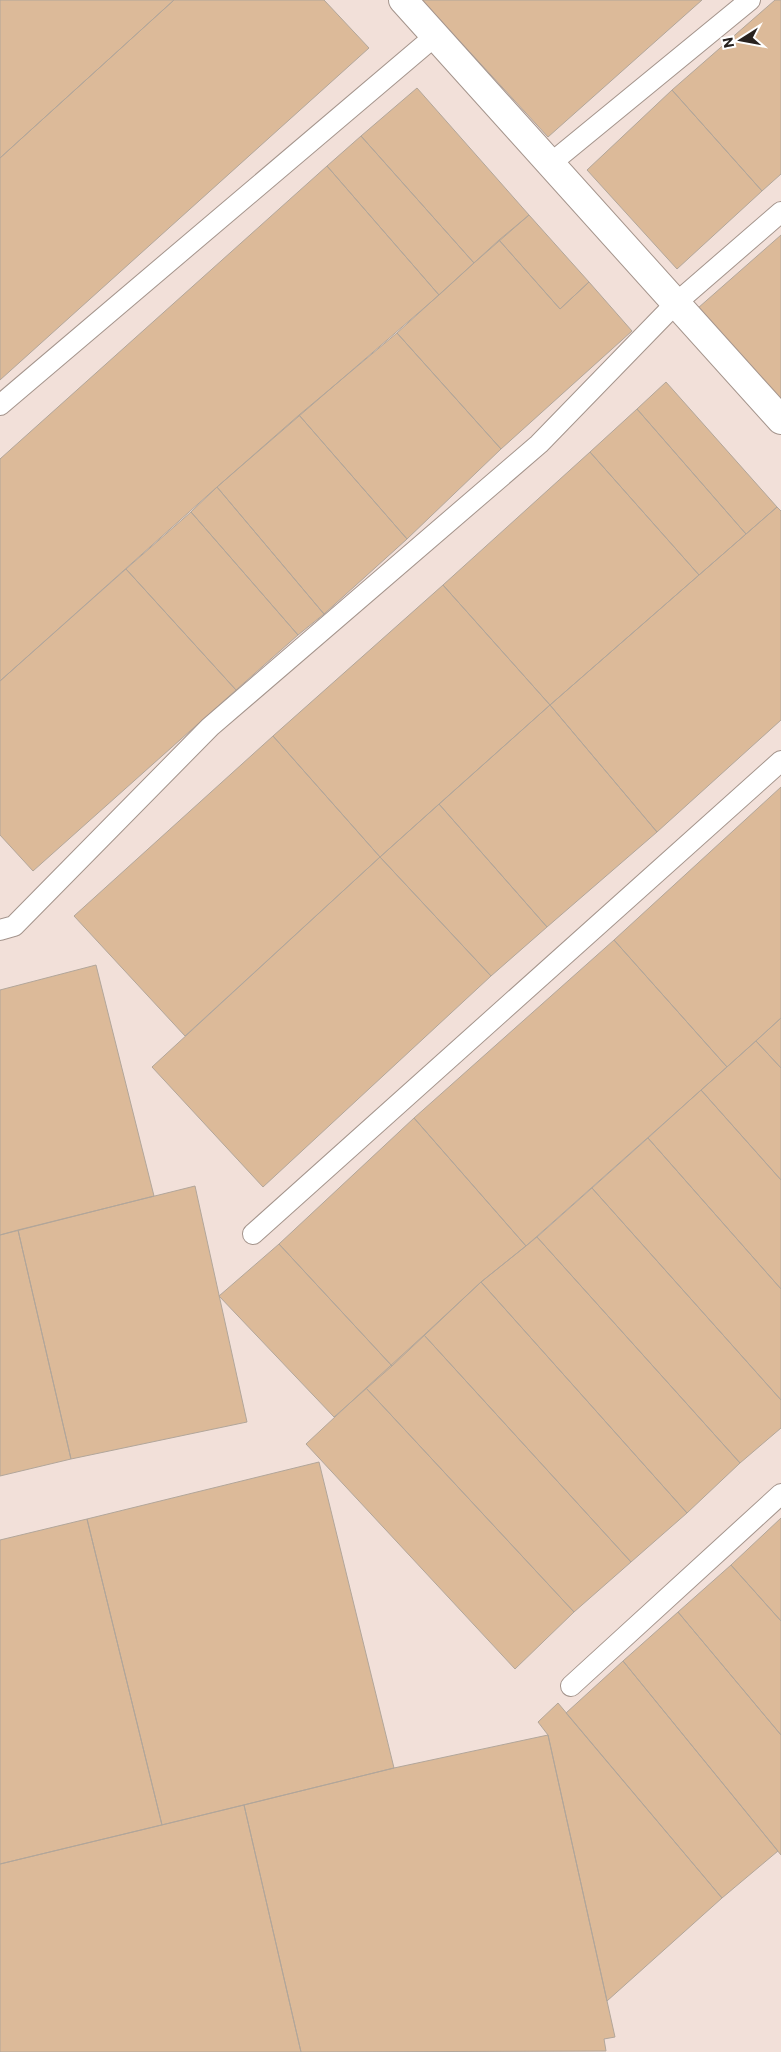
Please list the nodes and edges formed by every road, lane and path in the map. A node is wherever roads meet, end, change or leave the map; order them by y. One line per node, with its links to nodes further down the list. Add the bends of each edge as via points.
1 (403, 0): 3 (street)
2 (750, 0): 4 (lane)
3 (435, 36): 4 (street); 7 (lane)
4 (550, 164): 6 (street)
5 (781, 212): 6 (lane)
6 (676, 303): 8 (street); 10 (lane, via 539,444 210,727 14,926)
7 (0, 405)
8 (781, 420)
9 (781, 760): 11 (lane)
10 (0, 930)
11 (253, 1234)
12 (781, 1494): 13 (lane)
13 (572, 1686)

